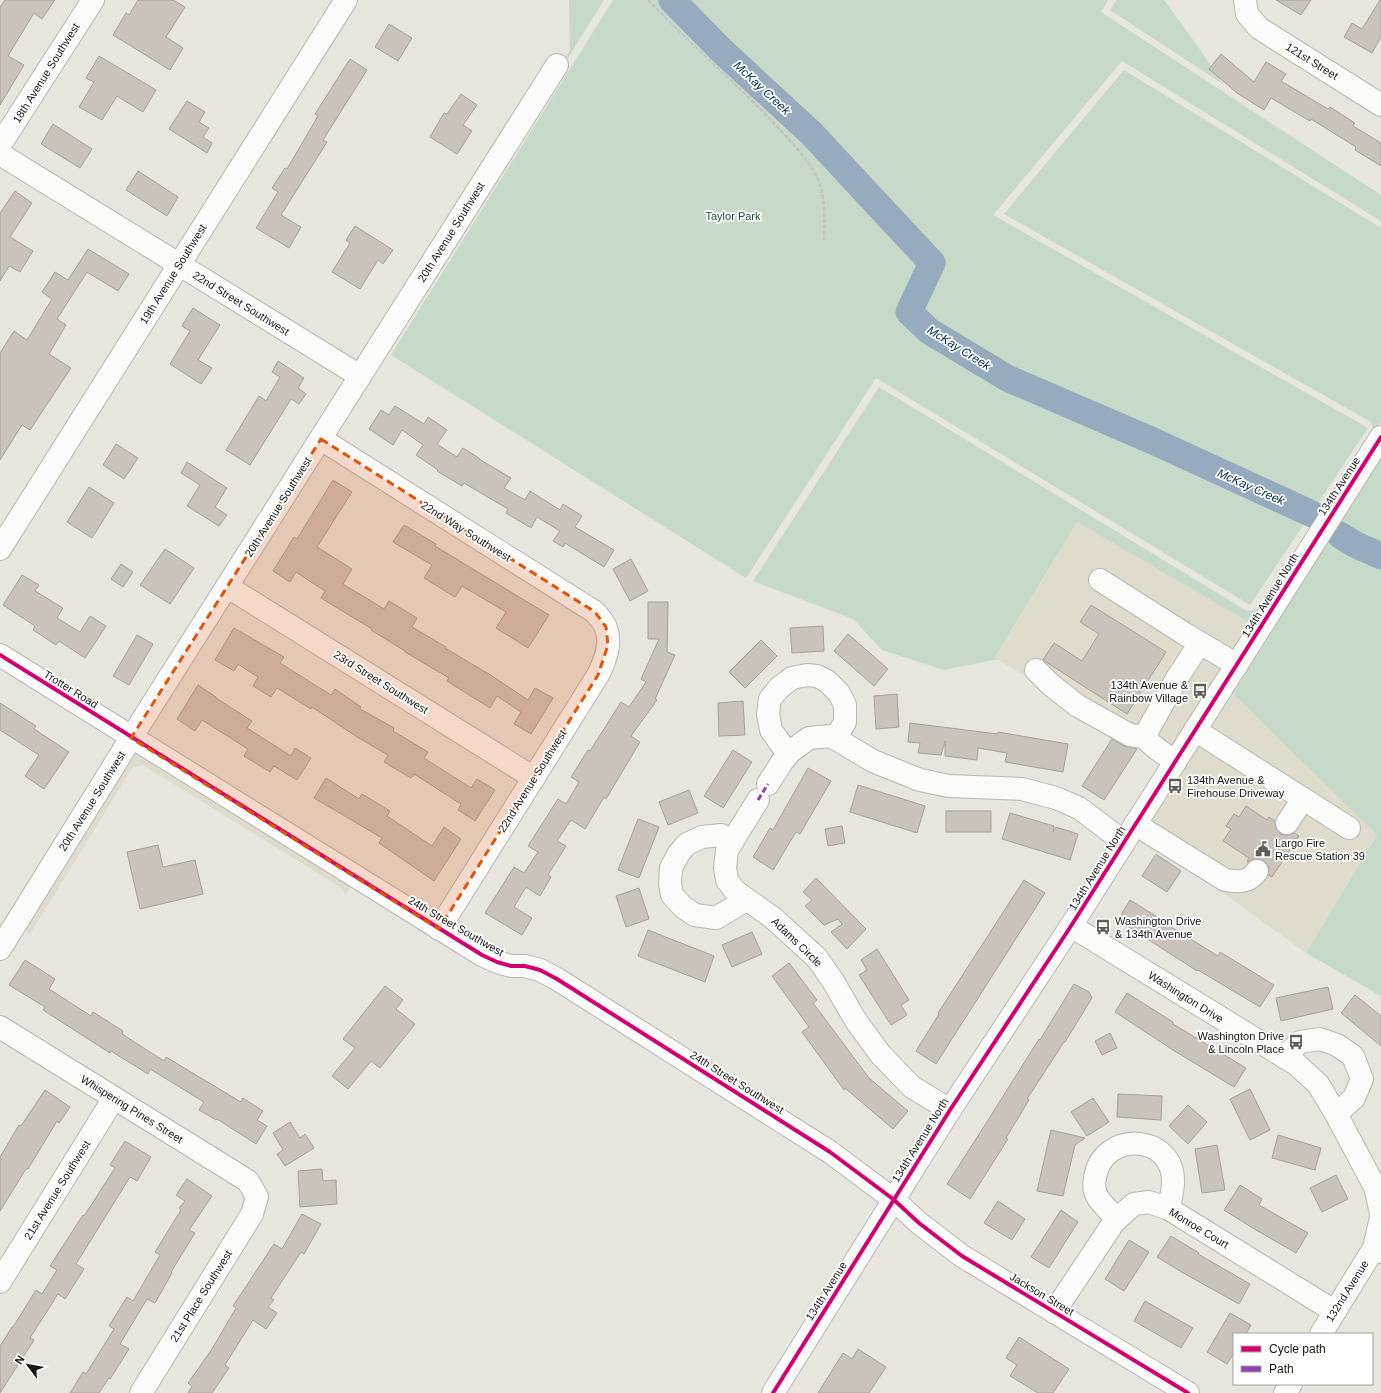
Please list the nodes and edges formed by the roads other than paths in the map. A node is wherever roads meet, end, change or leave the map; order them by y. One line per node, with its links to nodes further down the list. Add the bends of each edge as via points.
1 (93, 0): 6 (street, 18th Avenue Southwest)
2 (346, 0): 8 (street, 19th Avenue Southwest)
3 (1246, 7): 5 (street, 121st Street, via 1259,28)
4 (557, 65): 9 (street, 20th Avenue Southwest)
5 (1381, 105)
6 (0, 145)
7 (0, 154): 8 (street, 22nd Street Southwest)
8 (179, 264): 9 (street, 22nd Street Southwest); 13 (street, 19th Avenue Southwest)
9 (360, 376): 11 (street, 20th Avenue Southwest)
10 (1381, 437): 12 (street, 134th Avenue)
11 (321, 439): 15 (street, 20th Avenue Southwest); 16 (street, 22nd Way Southwest, via 595,612)
12 (1312, 545): 19 (street, 134th Avenue North)
13 (0, 549)
14 (1100, 580): 17 (street)
15 (228, 587): 23 (street, 20th Avenue Southwest); 27 (street, 23rd Street Southwest)
16 (606, 627): 27 (street, 22nd Avenue Southwest, via 608,645 598,675)
17 (1200, 643): 19 (street); 22 (street)
18 (0, 655): 23 (street, Trotter Road)
19 (1237, 664): 21 (street, 134th Avenue North)
20 (1036, 670): 22 (street, via 1078,706 1130,735)
21 (1195, 730): 26 (street, 134th Avenue North); 28 (street)
22 (1144, 737): 26 (street)
23 (132, 738): 35 (street, 20th Avenue Southwest); 37 (street, 24th Street Southwest)
24 (835, 739): 25 (street, Adams Circle, via 831,736 809,738); 25 (street, via 846,722 845,705 839,693 827,681 817,676 792,678 770,699 768,714 771,730); 31 (street, Adams Circle, via 873,761 920,780 950,786 1022,789 1056,798)
25 (788, 754): 32 (street, Adams Circle)
26 (1176, 761): 31 (street, 134th Avenue North)
27 (534, 778): 37 (street, 22nd Avenue Southwest)
28 (1303, 799): 29 (street); 30 (street)
29 (1287, 823)
30 (1349, 828)
31 (1130, 833): 33 (street, Adams Circle, via 1225,880 1248,880); 36 (street, 134th Avenue North)
32 (733, 841): 34 (street, Adams Circle, via 727,850 727,880); 34 (street, via 721,835 702,837 687,844 671,868 672,895 695,915 716,918)
33 (1257, 871)
34 (746, 900): 42 (street, Adams Circle, via 773,918 817,958 856,1021 886,1060 912,1087)
35 (6, 925): 38 (street, 20th Avenue Southwest)
36 (1071, 926): 40 (street, Washington Drive); 42 (street, 134th Avenue North)
37 (439, 929): 45 (street, 24th Street Southwest, via 497,962 540,970 558,979 830,1152)
38 (0, 949)
39 (0, 1028): 41 (street, Whispering Pines Street)
40 (1284, 1057): 43 (street, Washington Drive, via 1318,1084); 43 (street, via 1300,1042 1320,1039 1337,1045 1353,1056 1362,1079 1354,1098)
41 (114, 1098): 44 (street, Whispering Pines Street, via 248,1181); 51 (street, 21st Avenue Southwest)
42 (950, 1110): 45 (street, 134th Avenue North)
43 (1336, 1114): 47 (street, Washington Drive, via 1375,1188)
44 (257, 1197): 55 (street, 21st Place Southwest, via 252,1214)
45 (893, 1199): 53 (street, Jackson Street, via 962,1256); 56 (street, 134th Avenue)
46 (1169, 1209): 49 (street, Monroe Court, via 1149,1202 1134,1204); 49 (street, via 1173,1182 1172,1170 1167,1160 1150,1146 1128,1144 1115,1147 1102,1158 1095,1177 1096,1196); 52 (street, Monroe Court)
47 (1381, 1212)
48 (1381, 1218): 50 (street)
49 (1117, 1219): 53 (street, Monroe Court)
50 (1378, 1250): 52 (street, 132nd Avenue)
51 (0, 1282)
52 (1334, 1311): 54 (street, 132nd Avenue)
53 (1054, 1312): 57 (street, Jackson Street)
54 (1322, 1333)
55 (141, 1393)
56 (773, 1393)
57 (1188, 1393)

